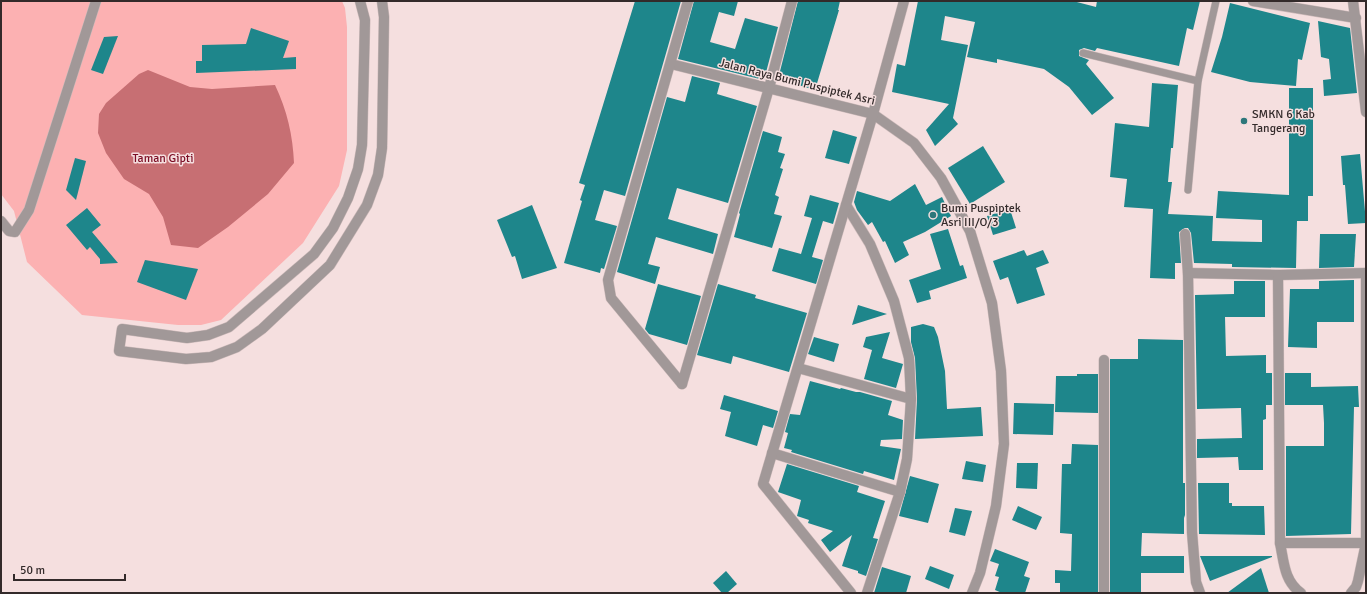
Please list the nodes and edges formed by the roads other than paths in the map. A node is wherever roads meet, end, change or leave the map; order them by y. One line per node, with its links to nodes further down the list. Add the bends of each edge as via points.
1 (96, 1): 19 (street, via 29,210 15,232 9,231)
2 (360, 1): 3 (street, via 365,20 362,145 356,176 334,228 314,254 229,327 208,335 187,338 122,329 120,351 186,359 211,357 224,352 262,329 330,265 367,205 378,175 382,148)
3 (382, 1)
4 (688, 1): 12 (street)
5 (792, 1): 14 (street)
6 (904, 1): 16 (street)
7 (1216, 1): 13 (lane)
8 (1253, 1): 10 (street)
9 (1353, 1): 10 (street)
10 (1356, 18): 15 (street)
11 (1084, 53): 13 (lane)
12 (671, 64): 14 (street, Jalan Raya Bumi Puspiptek Asri); 14 (street, via 608,280 611,298 682,384)
13 (1198, 81): 17 (lane)
14 (769, 88): 16 (street, Jalan Raya Bumi Puspiptek Asri)
15 (1366, 106)
16 (873, 114): 18 (street); 33 (street, Jalan Raya Bumi Puspiptek Asri, via 914,143 941,178 970,230 992,303 1002,371 1004,444 996,506 980,573)
17 (1188, 190)
18 (846, 205): 25 (street); 26 (street, via 870,244 894,301 909,358)
19 (1, 221)
20 (1185, 234): 21 (street)
21 (1188, 273): 23 (street); 35 (street, via 1192,532 1196,582)
22 (1366, 273): 23 (street); 29 (street)
23 (1278, 275): 30 (street)
24 (1104, 360): 34 (street)
25 (798, 368): 26 (street); 27 (street)
26 (911, 399): 28 (street, via 907,459)
27 (772, 453): 28 (street); 31 (street, via 763,484)
28 (900, 492): 32 (street)
29 (1366, 542): 30 (street); 37 (street, via 1358,581)
30 (1280, 543): 36 (street, via 1286,576)
31 (852, 593)
32 (866, 593)
33 (972, 593)
34 (1104, 593)
35 (1200, 593)
36 (1301, 593)
37 (1351, 593)

